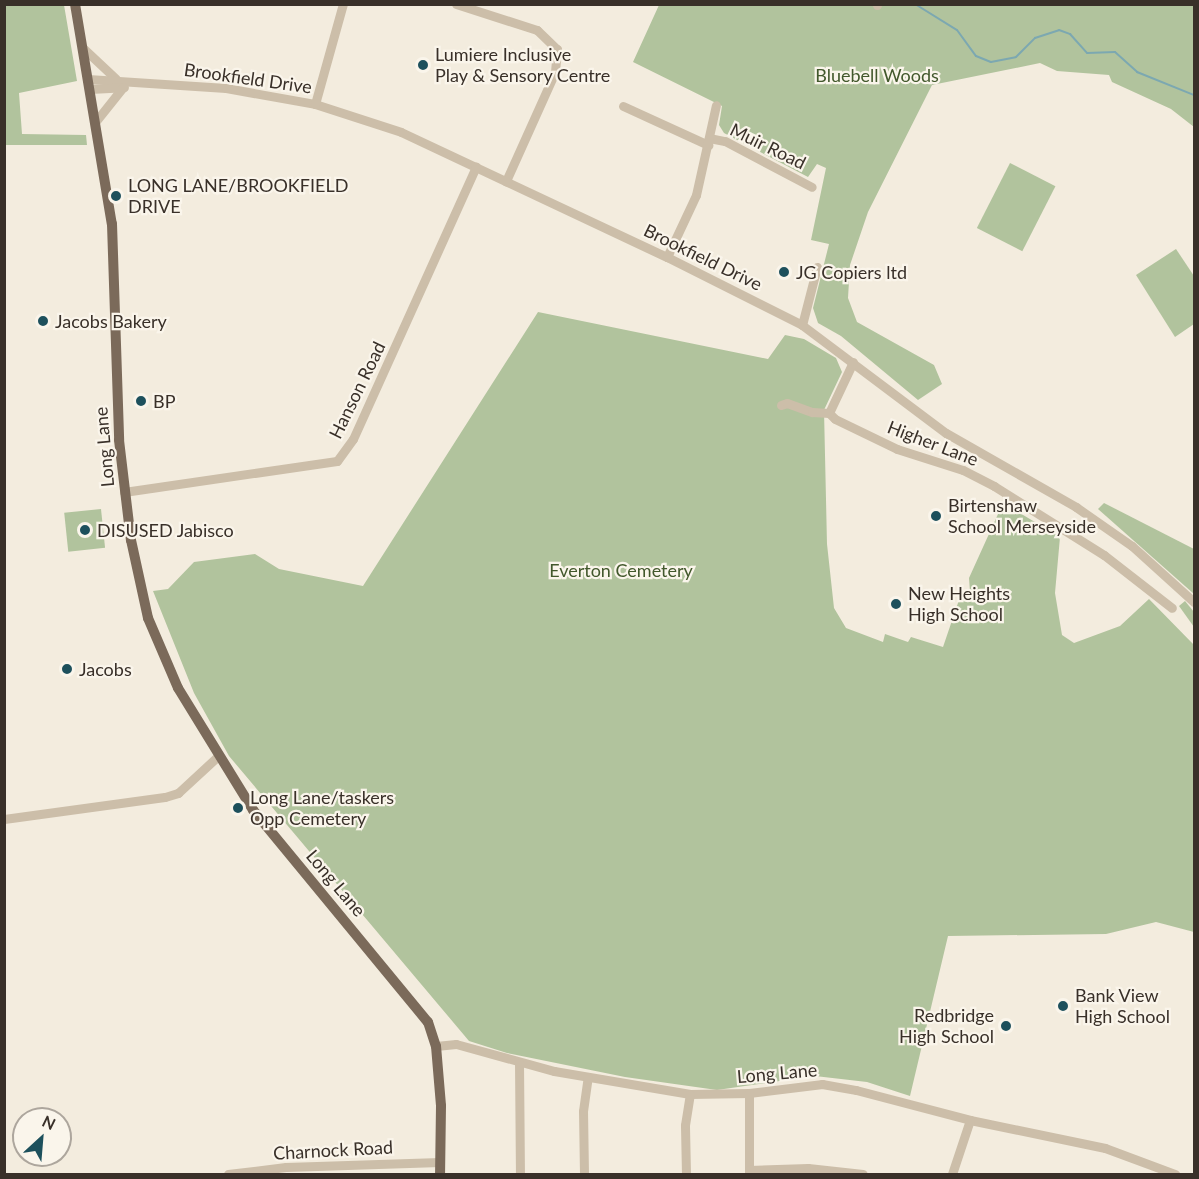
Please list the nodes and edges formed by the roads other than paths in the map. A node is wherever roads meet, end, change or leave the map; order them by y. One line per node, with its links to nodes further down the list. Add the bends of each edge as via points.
1 (75, 4): 4 (main road, Long Lane)
2 (343, 4): 7 (street)
3 (456, 4): 13 (street, via 537,30 557,49 555,72)
4 (83, 48): 5 (main road, Long Lane); 6 (street)
5 (89, 84): 6 (street, Brookfield Drive); 10 (main road, Long Lane)
6 (124, 84): 7 (street, Brookfield Drive, via 226,88); 10 (street)
7 (315, 104): 12 (street, Brookfield Drive, via 401,132)
8 (716, 105): 11 (street, Muir Road)
9 (623, 106): 11 (street, Muir Road)
10 (96, 121): 21 (main road, Long Lane, via 115,256 114,365)
11 (708, 142): 14 (street, Muir Road, via 724,141); 15 (street, Muir Road, via 696,195)
12 (476, 167): 13 (street, Brookfield Drive); 21 (street, Hanson Road, via 354,439 337,461)
13 (506, 181): 15 (street, Brookfield Drive)
14 (813, 187)
15 (666, 257): 17 (street, Brookfield Drive)
16 (817, 267): 17 (street)
17 (802, 325): 18 (street, Brookfield Drive)
18 (853, 362): 20 (street); 22 (street, Brookfield Drive, via 946,433 1080,510 1132,546)
19 (781, 405): 20 (street, Higher Lane)
20 (829, 413): 23 (street, Higher Lane, via 897,448 963,470 994,486 1104,555)
21 (124, 492): 24 (main road, Long Lane, via 148,618 178,688)
22 (1194, 602)
23 (1172, 608)
24 (217, 757): 25 (street, via 178,793 165,797); 26 (main road, Long Lane, via 253,810 415,1002 428,1022)
25 (4, 819)
26 (436, 1046): 27 (street, Long Lane, via 456,1044); 32 (main road)
27 (519, 1063): 28 (street, Long Lane); 37 (street)
28 (588, 1077): 30 (street, Long Lane); 38 (street, via 583,1111)
29 (749, 1093): 30 (street, Long Lane); 31 (street, Long Lane, via 822,1084); 33 (street)
30 (690, 1094): 39 (street, via 685,1125)
31 (970, 1120): 41 (street); 42 (street, Long Lane, via 1105,1148)
32 (440, 1162): 35 (street, Charnock Road, via 286,1167); 36 (main road)
33 (749, 1172): 34 (street)
34 (839, 1172): 40 (street)
35 (228, 1174)
36 (440, 1174)
37 (520, 1174)
38 (584, 1174)
39 (686, 1174)
40 (863, 1174)
41 (952, 1174)
42 (1175, 1174)

